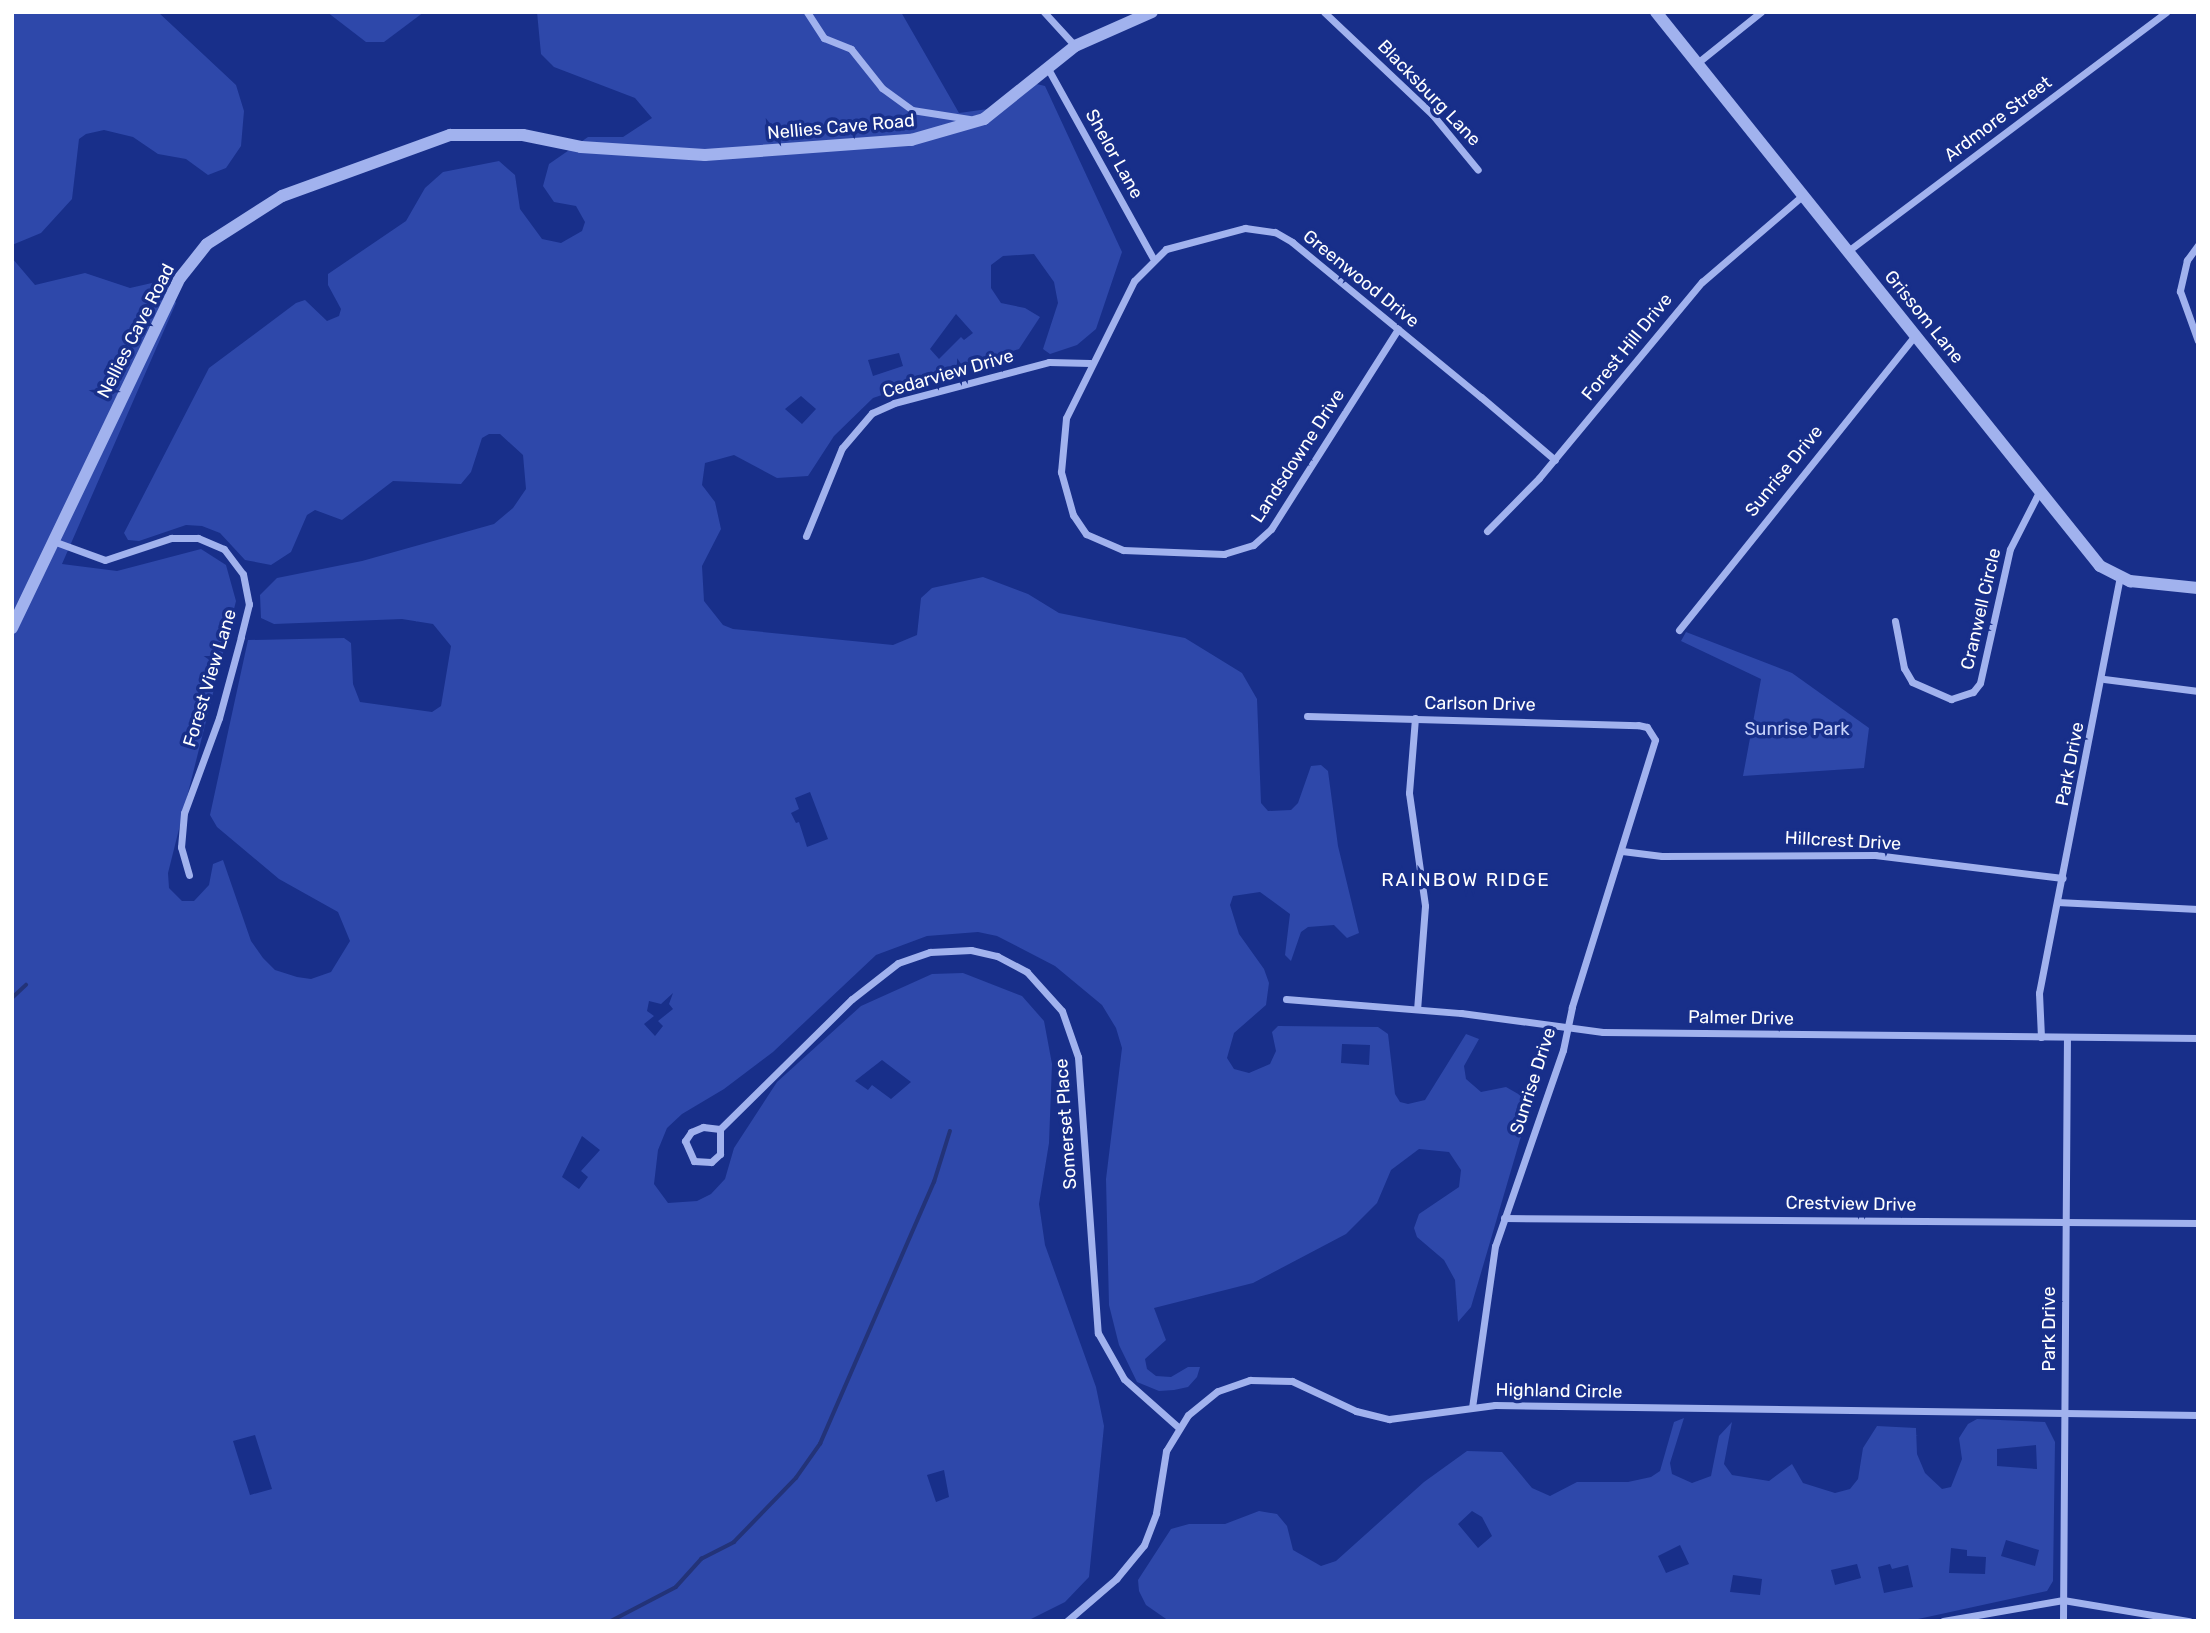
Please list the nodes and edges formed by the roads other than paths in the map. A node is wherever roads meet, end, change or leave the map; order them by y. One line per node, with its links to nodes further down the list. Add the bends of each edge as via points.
1 (807, 12): 11 (street, via 824,38 851,49 882,88 912,110 953,119)
2 (1044, 12): 8 (street)
3 (1152, 12): 8 (street, Nellies Cave Road)
4 (1324, 12): 12 (street, Blacksburg Lane, via 1432,114)
5 (1656, 12): 9 (street, Grissom Lane)
6 (1761, 12): 9 (street)
7 (2166, 12): 15 (street, Ardmore Street)
8 (1075, 46): 10 (street, Nellies Cave Road)
9 (1695, 64): 13 (street, Grissom Lane)
10 (1046, 67): 11 (street, Nellies Cave Road); 16 (street, Shelor Lane)
11 (984, 119): 25 (street, Nellies Cave Road, via 960,129 849,147 705,155 581,147 523,135 450,135 282,195 207,244 180,278)
12 (1478, 170)
13 (1804, 195): 15 (street, Grissom Lane); 21 (street, Forest Hill Drive, via 1702,282)
14 (2198, 245): 19 (street, via 2187,260 2180,285 2183,309)
15 (1848, 251): 18 (street, Grissom Lane)
16 (1153, 258): 17 (street, Greenwood Drive, via 1178,243 1237,229 1275,232); 20 (street, Greenwood Drive, via 1134,281)
17 (1398, 329): 20 (street, Landsdowne Drive, via 1271,529 1253,545 1224,554 1123,550 1096,541 1080,527 1063,487 1060,455 1068,410); 21 (street, Greenwood Drive)
18 (1916, 335): 22 (street, Grissom Lane); 30 (street, Sunrise Drive)
19 (2198, 341)
20 (1090, 363): 24 (street, Cedarview Drive, via 1049,362 872,413 842,448)
21 (1555, 460): 23 (street, Forest Hill Drive)
22 (2040, 490): 26 (street, Grissom Lane, via 2095,560); 28 (street, Cranwell Circle, via 2010,549 1980,683 1973,692 1951,699 1912,682 1904,668)
23 (1486, 531)
24 (806, 536)
25 (53, 541): 29 (street, Nellies Cave Road); 37 (street, Forest View Lane, via 105,560 171,538 198,538 224,548 243,574 246,615 219,718 184,813 181,847)
26 (2120, 578): 27 (street); 31 (street, Park Drive)
27 (2198, 588)
28 (1895, 621)
29 (12, 628)
30 (1679, 629)
31 (2104, 679): 32 (street); 38 (street, Park Drive)
32 (2198, 691)
33 (1307, 716): 34 (street, Carlson Drive)
34 (1415, 718): 35 (street, Carlson Drive, via 1625,724); 42 (street, via 1409,793 1425,906)
35 (1651, 731): 36 (street, Sunrise Drive, via 1655,747)
36 (1622, 851): 38 (street, Hillcrest Drive, via 1662,856 1875,855); 43 (street, Sunrise Drive)
37 (188, 875)
38 (2063, 878): 39 (street, Park Drive)
39 (2057, 902): 40 (street); 44 (street, Park Drive, via 2039,993)
40 (2198, 909)
41 (1286, 999): 42 (street, Palmer Drive)
42 (1417, 1009): 43 (street, Palmer Drive)
43 (1567, 1030): 44 (street, Palmer Drive); 48 (street, Sunrise Drive)
44 (2041, 1037): 45 (street, Palmer Drive)
45 (2067, 1038): 46 (street, Palmer Drive); 49 (street, Park Drive)
46 (2198, 1038)
47 (720, 1129): 47 (street, via 703,1127 691,1132 685,1140 694,1161 711,1162 720,1154); 54 (street, Somerset Place, via 852,999 898,963 930,952 971,950 997,956 1027,972 1062,1011 1078,1057 1098,1333 1124,1379)
48 (1504, 1218): 49 (street, Crestview Drive); 51 (street, Sunrise Drive, via 1490,1276)
49 (2065, 1222): 50 (street, Crestview Drive); 52 (street, Park Drive)
50 (2198, 1223)
51 (1472, 1407): 52 (street, Highland Circle); 54 (street, Highland Circle, via 1390,1419 1356,1412 1302,1384 1261,1379 1218,1391)
52 (2063, 1410): 53 (street, Highland Circle); 55 (street, Park Drive)
53 (2198, 1415)
54 (1178, 1427): 56 (street, Highland Circle, via 1166,1451 1156,1513 1143,1545 1116,1579)
55 (2063, 1600): 57 (street); 58 (street, Park Drive); 59 (street)
56 (1067, 1621)
57 (1943, 1621)
58 (2063, 1621)
59 (2189, 1621)

